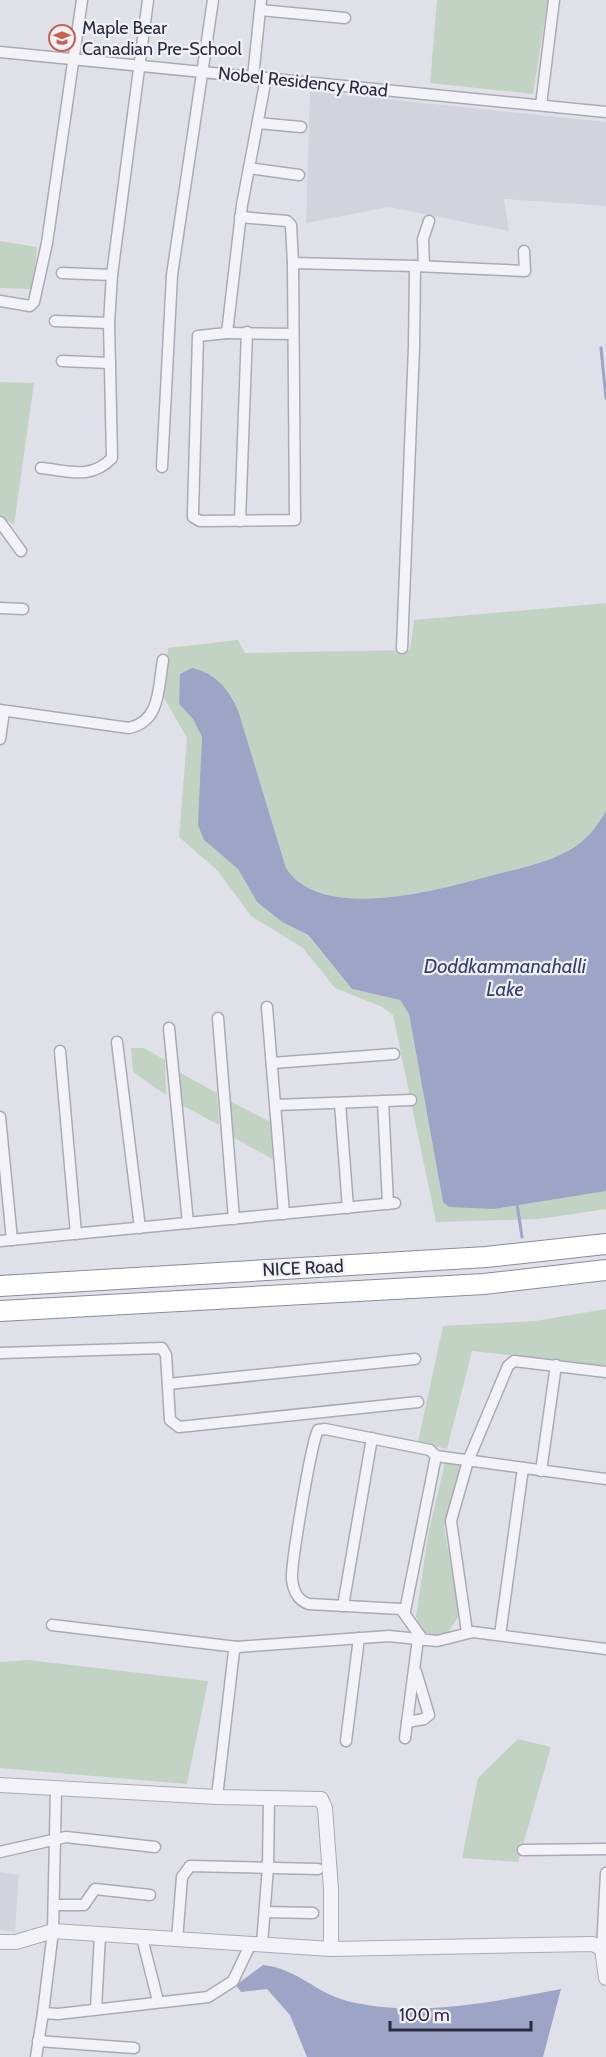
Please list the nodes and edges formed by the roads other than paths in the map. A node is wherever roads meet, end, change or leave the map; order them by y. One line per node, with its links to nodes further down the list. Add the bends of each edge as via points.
1 (82, 0): 8 (street)
2 (148, 0): 9 (street)
3 (213, 0): 10 (street)
4 (554, 0): 13 (street)
5 (260, 5): 6 (street); 11 (street)
6 (345, 18)
7 (0, 52): 8 (street, Nobel Residency Road)
8 (75, 59): 9 (street, Nobel Residency Road); 26 (street, via 47,243 34,302 30,306)
9 (140, 66): 10 (street, Nobel Residency Road); 25 (street)
10 (204, 72): 11 (street, Nobel Residency Road); 34 (street, via 168,307)
11 (252, 77): 12 (street, Nobel Residency Road)
12 (266, 78): 13 (street, Nobel Residency Road); 15 (street)
13 (541, 105): 14 (street, Nobel Residency Road)
14 (606, 112)
15 (258, 123): 16 (street); 17 (street)
16 (301, 127)
17 (249, 168): 18 (street); 19 (street)
18 (299, 175)
19 (240, 217): 22 (street, via 287,221 291,225); 30 (street)
20 (429, 221): 23 (street)
21 (524, 251): 23 (street, via 525,271)
22 (292, 263): 23 (street); 31 (street)
23 (419, 266): 41 (street)
24 (62, 273): 25 (street)
25 (112, 275): 28 (street)
26 (0, 301)
27 (55, 321): 28 (street)
28 (109, 323): 33 (street)
29 (247, 332): 30 (street); 31 (street); 36 (street)
30 (227, 333): 36 (street, via 198,336 193,512 200,521)
31 (294, 334): 36 (street, via 297,516 291,522)
32 (62, 361): 33 (street)
33 (110, 363): 35 (street, via 112,458 100,470 83,473)
34 (162, 467)
35 (41, 468)
36 (240, 521)
37 (0, 522): 38 (street)
38 (21, 551)
39 (0, 608): 40 (street)
40 (23, 609)
41 (402, 648)
42 (163, 660): 43 (street, via 154,711 147,722 138,726)
43 (2, 711): 44 (street)
44 (0, 738)
45 (267, 1007): 51 (street)
46 (218, 1018): 59 (street)
47 (169, 1028): 60 (street)
48 (117, 1042): 61 (street)
49 (60, 1051): 62 (street)
50 (394, 1054): 51 (street)
51 (272, 1064): 55 (street)
52 (411, 1100): 53 (street)
53 (383, 1101): 54 (street); 57 (street, via 392,1204)
54 (340, 1103): 55 (street); 57 (street)
55 (276, 1105): 58 (street)
56 (0, 1117): 63 (street)
57 (348, 1208): 58 (street)
58 (284, 1214): 59 (street)
59 (234, 1219): 60 (street)
60 (188, 1223): 61 (street)
61 (140, 1228): 62 (street)
62 (76, 1234): 63 (street)
63 (12, 1240): 64 (street)
64 (0, 1241)
65 (606, 1244): 67 (highway, NICE Road, via 486,1257)
66 (606, 1270): 68 (highway, NICE Road, via 462,1285)
67 (0, 1286)
68 (0, 1311)
69 (0, 1353): 73 (street, via 157,1347 166,1355)
70 (415, 1359): 73 (street)
71 (556, 1365): 72 (street); 77 (street, via 514,1361 508,1366); 79 (street)
72 (606, 1372)
73 (168, 1384): 74 (street, via 170,1420 179,1427)
74 (418, 1402)
75 (372, 1438): 76 (street, via 430,1450); 82 (street); 82 (street, via 321,1429 316,1434 312,1456 292,1581 304,1603)
76 (436, 1456): 77 (street); 83 (street)
77 (468, 1461): 78 (street); 85 (street, via 451,1521)
78 (523, 1468): 79 (street); 86 (street)
79 (542, 1471): 81 (street)
80 (606, 1474): 81 (street)
81 (606, 1479)
82 (343, 1605): 83 (street)
83 (405, 1611): 88 (street)
84 (51, 1625): 89 (street)
85 (467, 1632): 86 (street); 88 (street, via 443,1640)
86 (500, 1635): 90 (street)
87 (359, 1638): 88 (street, via 389,1635); 89 (street); 94 (street)
88 (420, 1640): 91 (street)
89 (237, 1647): 97 (street)
90 (606, 1649)
91 (414, 1668): 92 (street); 92 (street, via 429,1715)
92 (407, 1722): 93 (street)
93 (405, 1738)
94 (346, 1741)
95 (0, 1785): 96 (street)
96 (56, 1789): 97 (street); 99 (street)
97 (217, 1797): 98 (street)
98 (269, 1799): 104 (street); 117 (street, via 316,1798 324,1803)
99 (55, 1838): 100 (street); 103 (street); 108 (street)
100 (155, 1847)
101 (606, 1849): 102 (street)
102 (523, 1850)
103 (0, 1852)
104 (268, 1867): 105 (street); 109 (street); 114 (street, via 195,1865 186,1869)
105 (318, 1869)
106 (606, 1873): 118 (street)
107 (150, 1895): 108 (street, via 99,1889 93,1891 84,1905)
108 (54, 1905): 111 (street)
109 (265, 1912): 110 (street); 116 (street)
110 (313, 1913)
111 (53, 1931): 112 (street); 115 (street, via 16,1942); 122 (street)
112 (100, 1935): 113 (street); 121 (street)
113 (142, 1938): 114 (street); 120 (street)
114 (177, 1940): 116 (street)
115 (0, 1942)
116 (256, 1944): 117 (street); 120 (street, via 233,1981 208,1997)
117 (331, 1949): 118 (street, via 593,1944)
118 (602, 1949): 119 (street)
119 (606, 1978)
120 (158, 2001): 121 (street)
121 (96, 2009): 122 (street)
122 (43, 2013): 123 (street)
123 (38, 2041): 124 (street); 125 (street)
124 (134, 2048)
125 (36, 2057)

